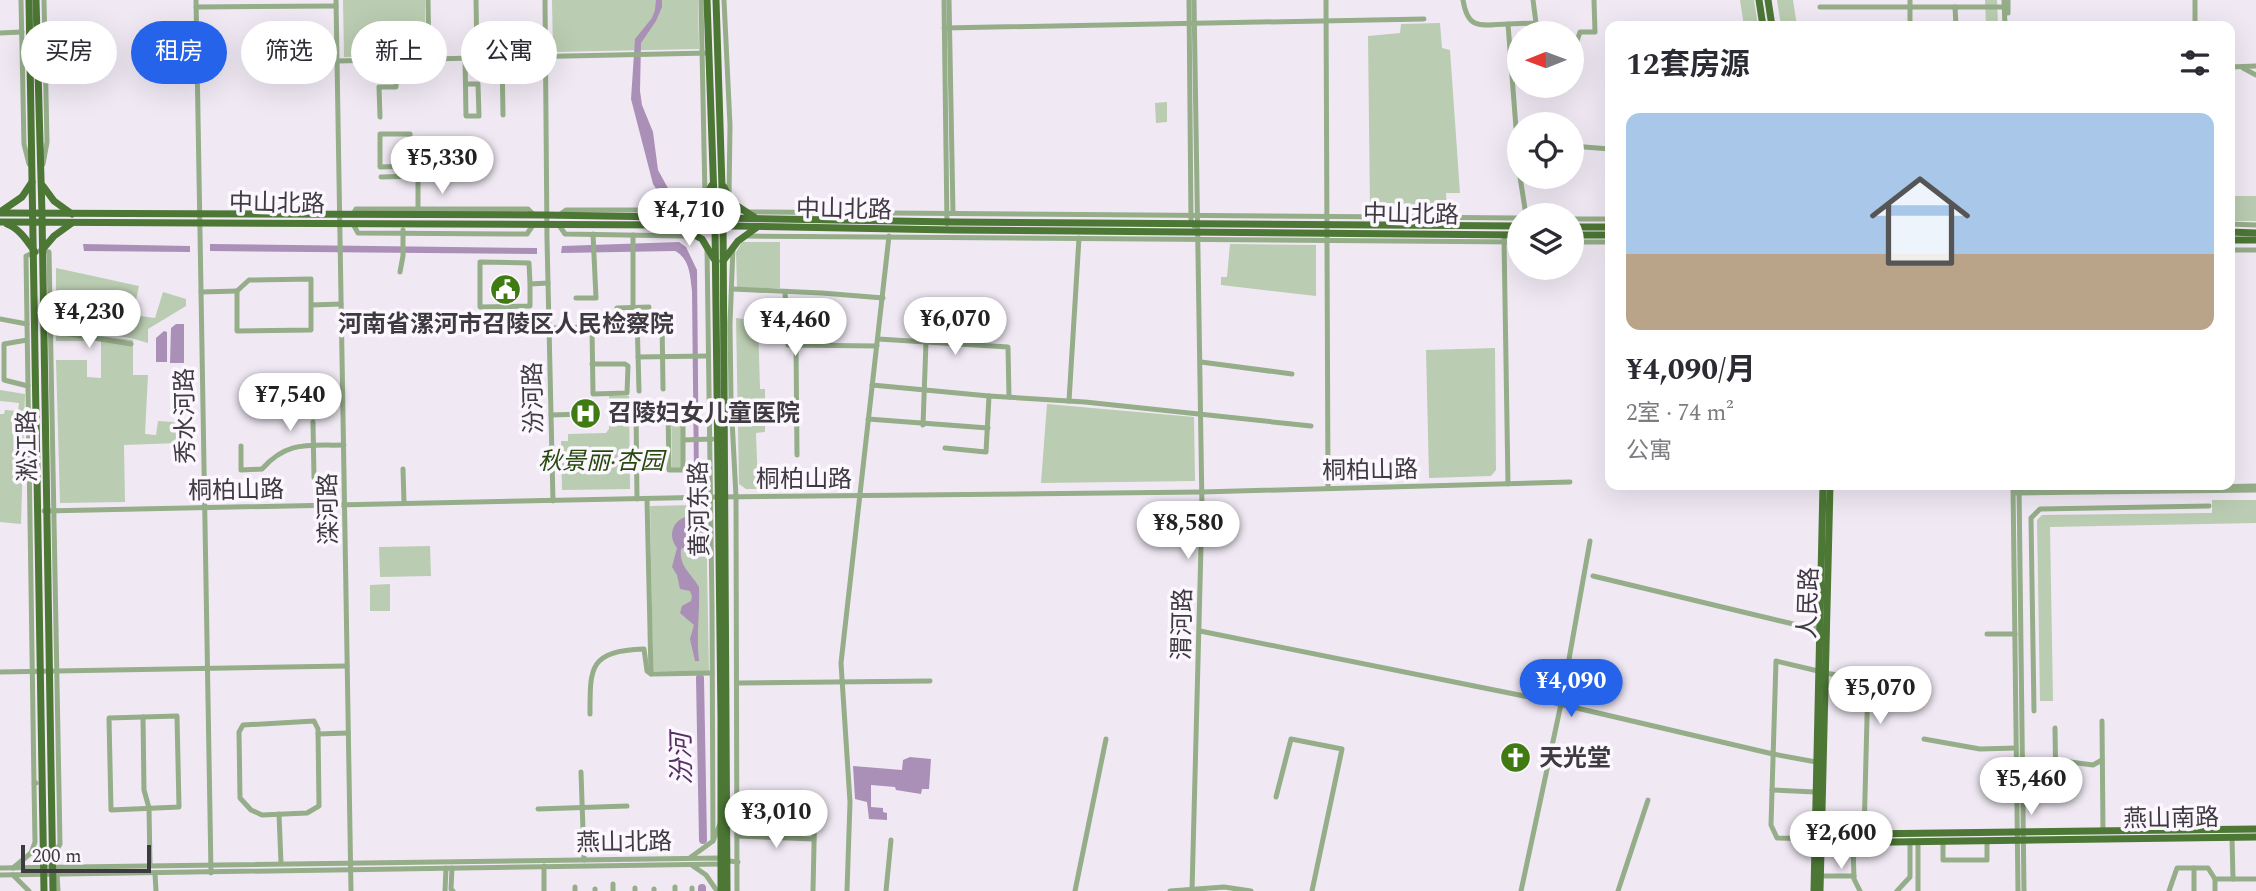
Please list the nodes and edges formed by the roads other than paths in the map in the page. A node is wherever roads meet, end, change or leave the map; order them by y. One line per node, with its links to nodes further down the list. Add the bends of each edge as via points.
1 (21, 0): 31 (street)
2 (29, 0): 70 (main road, 淞江路)
3 (36, 0): 70 (main road, 淞江路)
4 (44, 0): 70 (street, via 47,142)
5 (428, 0): 33 (street)
6 (476, 0): 34 (street)
7 (545, 0): 35 (street, 汾河路)
8 (701, 0): 50 (street)
9 (707, 0): 50 (main road, 黄河东路)
10 (716, 0): 71 (main road, 黄河东路)
11 (724, 0): 73 (street)
12 (944, 0): 46 (street)
13 (949, 0): 46 (street)
14 (1189, 0): 44 (street, 渭河路)
15 (1195, 0): 44 (street, 渭河路)
16 (1326, 0): 36 (street)
17 (1463, 0): 45 (street, via 1466,16 1473,23)
18 (1533, 0): 37 (street)
19 (1594, 0): 48 (street, via 1595,32)
20 (1759, 0): 38 (main road)
21 (1768, 0): 39 (main road)
22 (2195, 0): 43 (street)
23 (2006, 2): 29 (street); 42 (street)
24 (234, 3): 25 (street); 27 (street)
25 (336, 3): 32 (street, 滦河路)
26 (1910, 3): 28 (street); 29 (street); 40 (street)
27 (196, 4): 85 (street, 秀水河路)
28 (1820, 7)
29 (1955, 7): 41 (street)
30 (1424, 19): 36 (street)
31 (22, 21)
32 (336, 21)
33 (428, 21)
34 (476, 21)
35 (545, 21)
36 (1326, 21): 44 (street); 97 (street)
37 (1536, 21)
38 (1762, 21)
39 (1771, 21)
40 (1910, 21)
41 (1956, 21)
42 (2006, 21)
43 (2196, 21)
44 (1192, 24): 46 (street); 89 (street, 渭河路)
45 (1507, 24)
46 (947, 28): 79 (street)
47 (21, 32): 49 (street)
48 (1584, 32)
49 (0, 33)
50 (706, 53): 51 (street); 72 (main road, 黄河东路); 74 (street)
51 (557, 56)
52 (337, 61): 53 (street); 87 (street, 滦河路)
53 (351, 61)
54 (2235, 66): 55 (street)
55 (2240, 66): 56 (street); 57 (street)
56 (2256, 66)
57 (2256, 75)
58 (23, 84): 70 (street, via 24,144)
59 (396, 84): 64 (street, via 379,87)
60 (466, 84): 60 (street, via 466,116 479,116 478,84)
61 (502, 84): 63 (street)
62 (545, 84): 81 (street, 汾河路)
63 (503, 115)
64 (380, 117)
65 (1584, 147): 66 (street)
66 (1605, 149)
67 (410, 151): 67 (street, via 410,134 380,134 380,167 410,166); 68 (street, via 418,151)
68 (418, 176): 69 (street); 75 (street)
69 (381, 177)
70 (36, 178): 76 (main road, via 22,197); 83 (main road, 淞江路); 84 (main road)
71 (722, 183): 73 (main road); 94 (main road, 黄河东路)
72 (713, 184): 74 (main road); 94 (main road, 黄河东路)
73 (729, 197): 78 (main road)
74 (705, 198): 77 (main road)
75 (418, 208): 80 (street, via 528,209); 88 (street, via 356,209)
76 (0, 212): 83 (main road, 中山北路)
77 (689, 212): 82 (street, via 566,210); 92 (main road)
78 (745, 213): 95 (main road); 102 (street)
79 (950, 213): 89 (street); 102 (street); 104 (street)
80 (534, 215): 81 (main road, 中山北路); 88 (main road, 中山北路)
81 (547, 215): 82 (main road, 中山北路); 100 (street, 汾河路)
82 (558, 216): 92 (main road, 中山北路)
83 (38, 218): 84 (main road, 中山北路); 93 (main road, 中山北路); 131 (main road, 淞江路)
84 (72, 218): 85 (main road, 中山北路); 131 (main road)
85 (199, 218): 87 (main road, 中山北路); 138 (street, 秀水河路)
86 (1507, 218): 97 (street)
87 (340, 219): 88 (main road, 中山北路); 142 (street, 滦河路)
88 (353, 219): 96 (main road, 中山北路); 111 (street, via 358,233)
89 (1194, 219): 97 (main road, 中山北路); 104 (main road, 中山北路); 117 (street, 渭河路)
90 (1584, 219): 91 (street)
91 (1605, 219)
92 (674, 221): 94 (main road, 中山北路); 101 (main road, 中山北路); 109 (main road)
93 (0, 222): 131 (main road, via 14,226)
94 (719, 222): 95 (main road, 中山北路); 132 (main road, 黄河东路)
95 (757, 223): 102 (main road, 中山北路); 116 (main road)
96 (403, 224): 99 (main road, 中山北路); 111 (street)
97 (1326, 224): 105 (main road, 中山北路); 117 (main road, 中山北路); 119 (main road, 中山北路); 124 (street)
98 (2235, 224): 103 (street)
99 (533, 225): 100 (main road, 中山北路); 111 (street, via 527,234)
100 (547, 225): 101 (main road, 中山北路); 135 (street, 汾河路)
101 (559, 225): 112 (street, via 565,234)
102 (890, 225): 104 (main road, 中山北路); 116 (street); 120 (street); 141 (street)
103 (2256, 225)
104 (950, 226): 117 (main road, 中山北路)
105 (1507, 226)
106 (1584, 227): 107 (main road)
107 (1605, 227)
108 (2235, 232): 110 (main road)
109 (691, 233): 113 (street); 127 (main road)
110 (2256, 233)
111 (403, 234): 133 (street)
112 (593, 234): 113 (street); 140 (street, via 596,298)
113 (633, 235): 146 (street)
114 (1584, 235): 115 (main road)
115 (1605, 235)
116 (745, 236): 128 (main road)
117 (1198, 236): 120 (street); 124 (street); 161 (street, 渭河路)
118 (1507, 237): 119 (main road, 中山北路)
119 (1504, 238): 121 (street); 124 (street); 191 (street)
120 (1079, 239): 171 (street)
121 (1507, 239)
122 (2235, 240): 123 (main road)
123 (2256, 240)
124 (1327, 242): 192 (street)
125 (1584, 242): 126 (street)
126 (1605, 242)
127 (706, 245): 132 (main road); 158 (street)
128 (733, 246): 132 (main road); 136 (street)
129 (2235, 250): 130 (street)
130 (2256, 250)
131 (38, 251): 150 (street, via 26,256); 152 (street, via 49,252); 214 (main road, 淞江路); 215 (main road, 淞江路)
132 (718, 261): 158 (main road, 黄河东路); 203 (main road, 黄河东路)
133 (400, 272)
134 (530, 284): 134 (street, via 529,263 480,262 480,307 530,306); 135 (street)
135 (548, 284): 151 (street, 汾河路)
136 (733, 289): 139 (street); 204 (street, via 731,400)
137 (237, 291): 138 (street); 143 (street, via 248,280 311,279); 143 (street, via 237,331 311,330)
138 (201, 292): 212 (street, 秀水河路)
139 (785, 292): 141 (street); 157 (street, via 788,345)
140 (576, 298)
141 (883, 299): 154 (street)
142 (341, 304): 143 (street); 183 (street, 滦河路)
143 (311, 305)
144 (649, 307): 146 (street)
145 (617, 308): 146 (street)
146 (633, 308)
147 (637, 317): 159 (street)
148 (662, 318): 160 (street)
149 (0, 319): 150 (street)
150 (27, 324): 153 (street)
151 (549, 328): 162 (street, via 592,327); 174 (street, 汾河路)
152 (51, 331): 156 (street); 215 (street)
153 (27, 340): 165 (street); 165 (street, via 4,344 4,380)
154 (877, 342): 155 (street); 157 (street); 164 (street)
155 (926, 342): 167 (street); 170 (street, via 1008,348)
156 (131, 344)
157 (796, 345): 187 (street)
158 (712, 356): 160 (street); 181 (main road, 黄河东路)
159 (638, 357): 160 (street); 168 (street)
160 (662, 357): 166 (street)
161 (1200, 362): 163 (street); 175 (street, 渭河路)
162 (592, 364): 162 (street, via 628,366 627,393 593,394)
163 (1292, 374)
164 (872, 385): 167 (street); 176 (street)
165 (28, 386): 229 (street)
166 (663, 388)
167 (925, 390): 169 (street); 178 (street)
168 (639, 391)
169 (989, 396): 170 (street); 180 (street)
170 (1009, 397): 171 (street)
171 (1069, 401): 175 (street)
172 (668, 408): 182 (street, via 683,408); 182 (street, via 669,470 683,470); 205 (street, via 636,409)
173 (584, 414): 174 (street)
174 (551, 415): 207 (street, 汾河路)
175 (1201, 416): 179 (street); 199 (street, 渭河路)
176 (868, 419): 178 (street); 202 (street)
177 (313, 422): 184 (street)
178 (923, 425): 180 (street)
179 (1311, 426)
180 (988, 428): 186 (street, via 986,452)
181 (713, 439): 182 (street); 203 (main road, 黄河东路)
182 (683, 440)
183 (344, 444): 184 (street); 209 (street, 滦河路)
184 (313, 445): 185 (street, via 294,446 262,469 241,470); 189 (street)
185 (241, 446)
186 (945, 448)
187 (797, 454)
188 (403, 469): 208 (street)
189 (314, 478)
190 (1570, 482): 191 (street, 桐柏山路)
191 (1508, 484): 192 (street, 桐柏山路)
192 (1328, 488): 199 (street, 桐柏山路)
193 (2235, 488): 194 (street)
194 (2256, 488)
195 (1823, 490): 220 (main road, 人民路)
196 (1830, 490): 230 (main road, 人民路)
197 (2017, 490): 201 (street); 217 (street); 223 (street)
198 (2195, 490): 200 (street)
199 (1202, 492): 202 (street, 桐柏山路); 221 (street, 渭河路)
200 (2188, 492): 201 (street); 210 (street)
201 (2079, 494): 213 (street)
202 (858, 496): 204 (street, 桐柏山路); 234 (street)
203 (717, 497): 204 (street, 桐柏山路); 206 (street, 桐柏山路); 231 (street); 264 (main road, 黄河东路); 282 (main road, 黄河东路)
204 (736, 497): 235 (street)
205 (638, 499): 206 (street, 桐柏山路); 207 (street, 桐柏山路)
206 (647, 499): 232 (street)
207 (553, 501): 208 (street, 桐柏山路)
208 (404, 503): 209 (street, 桐柏山路)
209 (345, 504): 212 (street, 桐柏山路); 226 (street, 滦河路)
210 (2188, 506): 211 (street); 213 (street)
211 (2209, 506)
212 (205, 508): 215 (street, 桐柏山路); 227 (street, 秀水河路)
213 (2079, 508): 218 (street, via 2040,509 2031,518)
214 (37, 511): 215 (street, 桐柏山路); 229 (main road, 淞江路)
215 (51, 511): 229 (main road, 淞江路)
216 (1590, 541): 236 (street)
217 (2020, 559): 218 (street); 224 (street)
218 (2031, 559): 225 (street)
219 (1593, 576): 220 (street)
220 (1819, 628): 230 (main road, 人民路)
221 (1200, 631): 236 (street); 304 (street, 渭河路)
222 (1987, 634): 223 (street)
223 (2015, 634): 246 (street)
224 (2021, 664): 225 (street); 268 (street)
225 (2033, 664): 237 (street)
226 (347, 666): 227 (street); 242 (street, 滦河路)
227 (207, 667): 229 (street); 286 (street, 秀水河路)
228 (0, 672): 229 (street)
229 (45, 672): 252 (main road, 淞江路); 293 (main road, 淞江路)
230 (1822, 672): 247 (street, via 1776,661); 250 (main road, 人民路); 267 (street, via 1868,680); 274 (main road, 人民路)
231 (712, 673): 232 (street); 277 (street)
232 (652, 674): 238 (street, via 647,671 644,649 621,650 595,663 590,675)
233 (930, 681): 234 (street)
234 (842, 682): 235 (street); 318 (street, via 850,802)
235 (738, 683): 270 (street)
236 (1561, 704): 247 (street); 324 (street)
237 (2034, 711)
238 (590, 714)
239 (143, 717): 260 (street, via 144,790); 260 (street, via 177,716 179,807); 260 (street, via 109,718 111,810)
240 (2102, 721): 249 (street)
241 (2055, 727): 248 (street)
242 (348, 733): 243 (street); 283 (street, 滦河路)
243 (318, 734): 263 (street, via 319,806 307,813); 263 (street, via 314,721 243,725 239,732 240,798 262,815)
244 (1106, 739): 320 (street)
245 (1924, 739): 246 (street, via 1979,749)
246 (2016, 748): 268 (street)
247 (1773, 754): 250 (street); 253 (street)
248 (2055, 760): 249 (street, via 2093,765); 255 (street)
249 (2102, 760): 269 (street)
250 (1816, 762): 254 (main road, 人民路)
251 (581, 772): 261 (street)
252 (38, 782): 293 (main road, 淞江路); 294 (street, via 35,842)
253 (1772, 790): 254 (street); 274 (street, via 1771,825 1776,838)
254 (1815, 792): 274 (main road, 人民路)
255 (2056, 796)
256 (1276, 797): 323 (street, via 1291,739 1342,749)
257 (815, 798): 272 (street)
258 (1648, 800): 325 (street)
259 (628, 806): 261 (street)
260 (149, 808): 288 (street)
261 (582, 808): 262 (street); 280 (street)
262 (538, 809)
263 (279, 814): 285 (street)
264 (722, 821): 277 (street); 282 (main road, 黄河东路)
265 (2256, 829): 266 (main road, 燕山南路)
266 (2232, 833): 269 (main road, 燕山南路); 271 (main road, 燕山南路); 301 (street)
267 (1864, 834): 273 (main road, 燕山南路); 274 (main road, 燕山南路)
268 (2020, 835): 269 (main road, 燕山南路); 273 (main road, 燕山南路); 276 (main road, 燕山南路); 331 (street); 332 (street)
269 (2103, 835)
270 (738, 836): 272 (street); 284 (street)
271 (2256, 836)
272 (814, 838): 317 (street)
273 (1939, 838): 276 (main road, 燕山南路); 276 (street, via 1943,860 1987,860); 278 (main road, 燕山南路)
274 (1820, 839): 279 (main road, 燕山南路); 298 (main road, 人民路); 326 (main road, 人民路)
275 (891, 840): 319 (street)
276 (1987, 840)
277 (713, 841): 281 (street)
278 (1914, 841): 279 (main road, 燕山南路); 329 (street, via 1910,877); 330 (street)
279 (1853, 843): 299 (street)
280 (584, 860): 281 (street, 燕山北路); 287 (street, 燕山北路)
281 (690, 861): 282 (street, 燕山北路); 287 (street, 燕山北路); 303 (street)
282 (724, 861): 284 (street, 燕山北路); 314 (main road, 黄河东路); 315 (main road, 黄河东路)
283 (351, 862): 285 (street, 燕山北路); 287 (street, 燕山北路); 292 (street, 滦河路)
284 (738, 862): 316 (street)
285 (281, 863): 286 (street, 燕山北路)
286 (211, 864): 288 (street, 燕山北路); 295 (street, 秀水河路)
287 (544, 864): 290 (street, 燕山北路); 312 (street)
288 (150, 865): 293 (street, 燕山北路)
289 (0, 868): 294 (street, 燕山北路)
290 (449, 868): 292 (street, 燕山北路); 310 (street); 311 (street)
291 (2194, 868): 300 (street, via 2208,867); 333 (street, via 2177,868); 334 (street)
292 (351, 869): 295 (street, 燕山北路); 309 (street, 滦河路)
293 (50, 871): 294 (street, 燕山北路); 297 (street, 燕山北路); 306 (main road, 淞江路); 307 (main road, 淞江路)
294 (13, 872): 296 (street, 燕山北路); 305 (street)
295 (211, 873): 297 (street, 燕山北路)
296 (0, 874)
297 (155, 874): 308 (street)
298 (1821, 876): 299 (street); 327 (main road, 人民路)
299 (1854, 876): 328 (street)
300 (2215, 879): 301 (street); 335 (street)
301 (2234, 879): 302 (street)
302 (2256, 879)
303 (712, 882): 313 (street); 314 (street)
304 (1192, 890): 321 (street); 322 (street, via 1224,887)
305 (29, 891)
306 (44, 891)
307 (55, 891)
308 (156, 891)
309 (351, 891)
310 (444, 891)
311 (453, 891)
312 (544, 891)
313 (712, 891)
314 (719, 891)
315 (727, 891)
316 (737, 891)
317 (813, 891)
318 (847, 891)
319 (886, 891)
320 (1075, 891)
321 (1170, 891)
322 (1251, 891)
323 (1312, 891)
324 (1521, 891)
325 (1618, 891)
326 (1814, 891)
327 (1821, 891)
328 (1860, 891)
329 (1897, 891)
330 (1918, 891)
331 (2018, 891)
332 (2024, 891)
333 (2169, 891)
334 (2194, 891)
335 (2215, 891)

